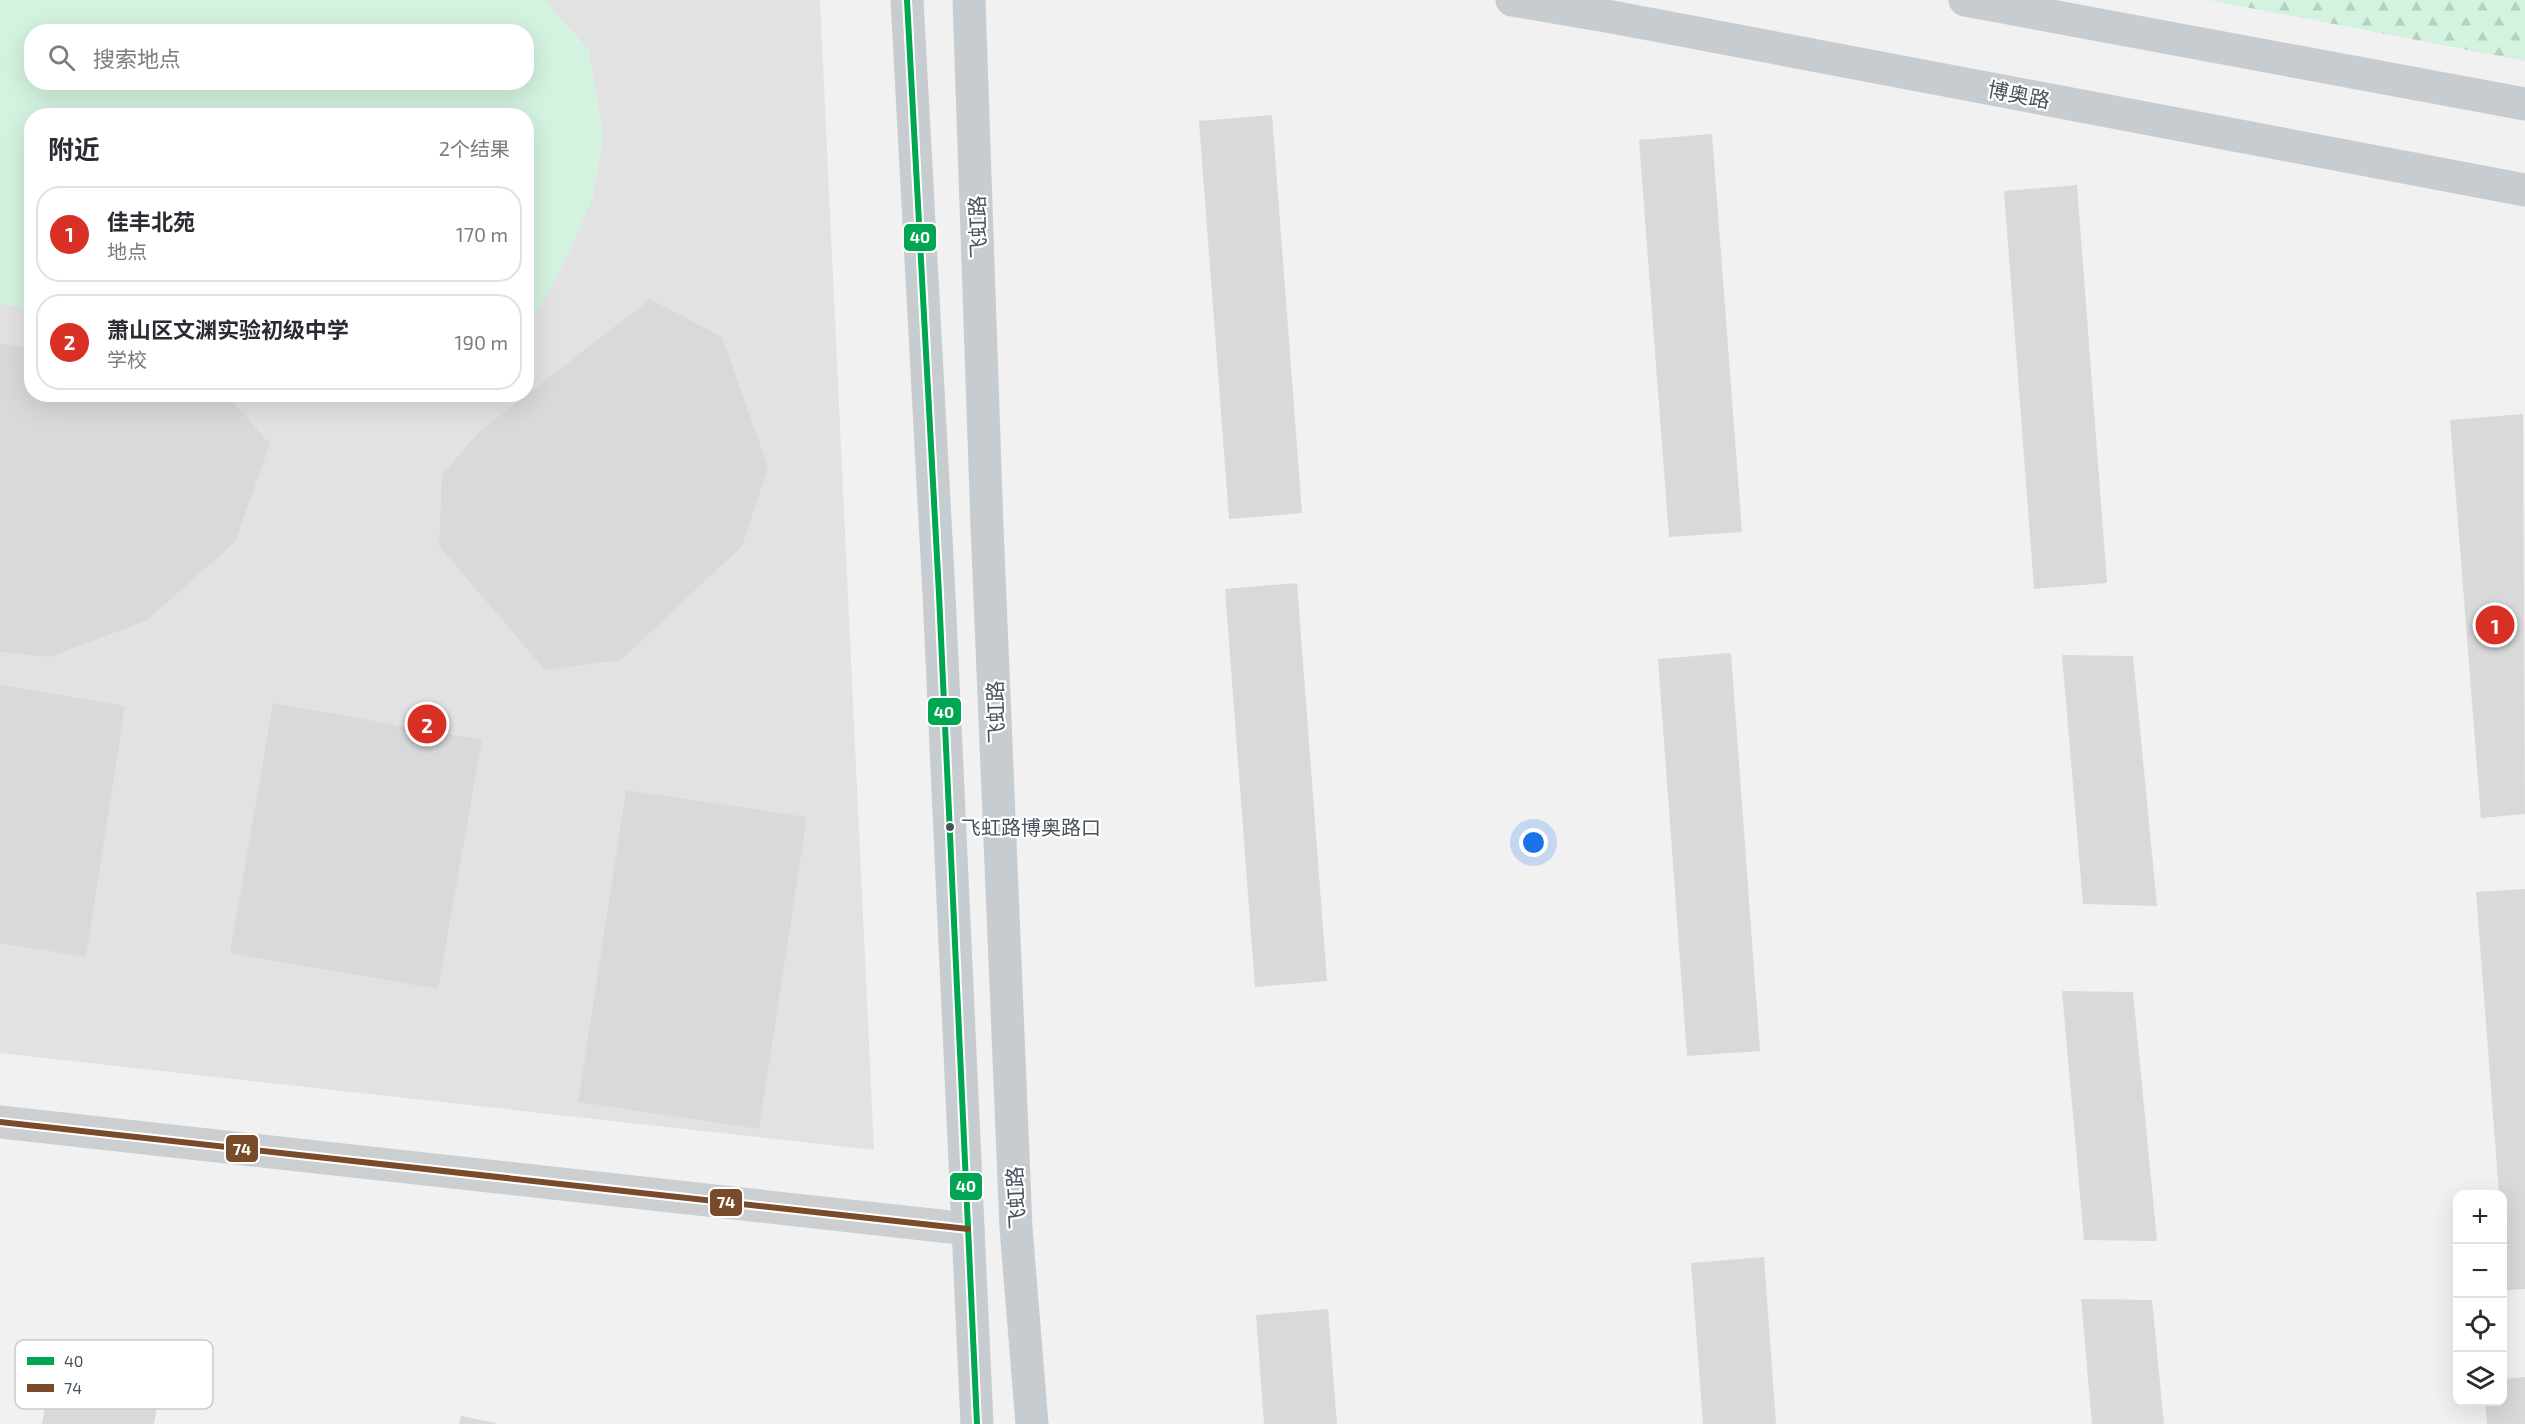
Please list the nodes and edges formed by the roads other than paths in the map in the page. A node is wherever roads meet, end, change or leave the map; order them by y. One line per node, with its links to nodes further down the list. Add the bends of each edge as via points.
1 (906, 0): 8 (main road, via 940,606)
2 (969, 0): 10 (main road, 飞虹路, via 1015,1216)
3 (1512, 0): 6 (main road, 博奥路)
4 (1965, 0): 5 (main road)
5 (2525, 104)
6 (2525, 190)
7 (0, 1122): 8 (street)
8 (968, 1230): 9 (main road)
9 (977, 1424)
10 (1032, 1424)

